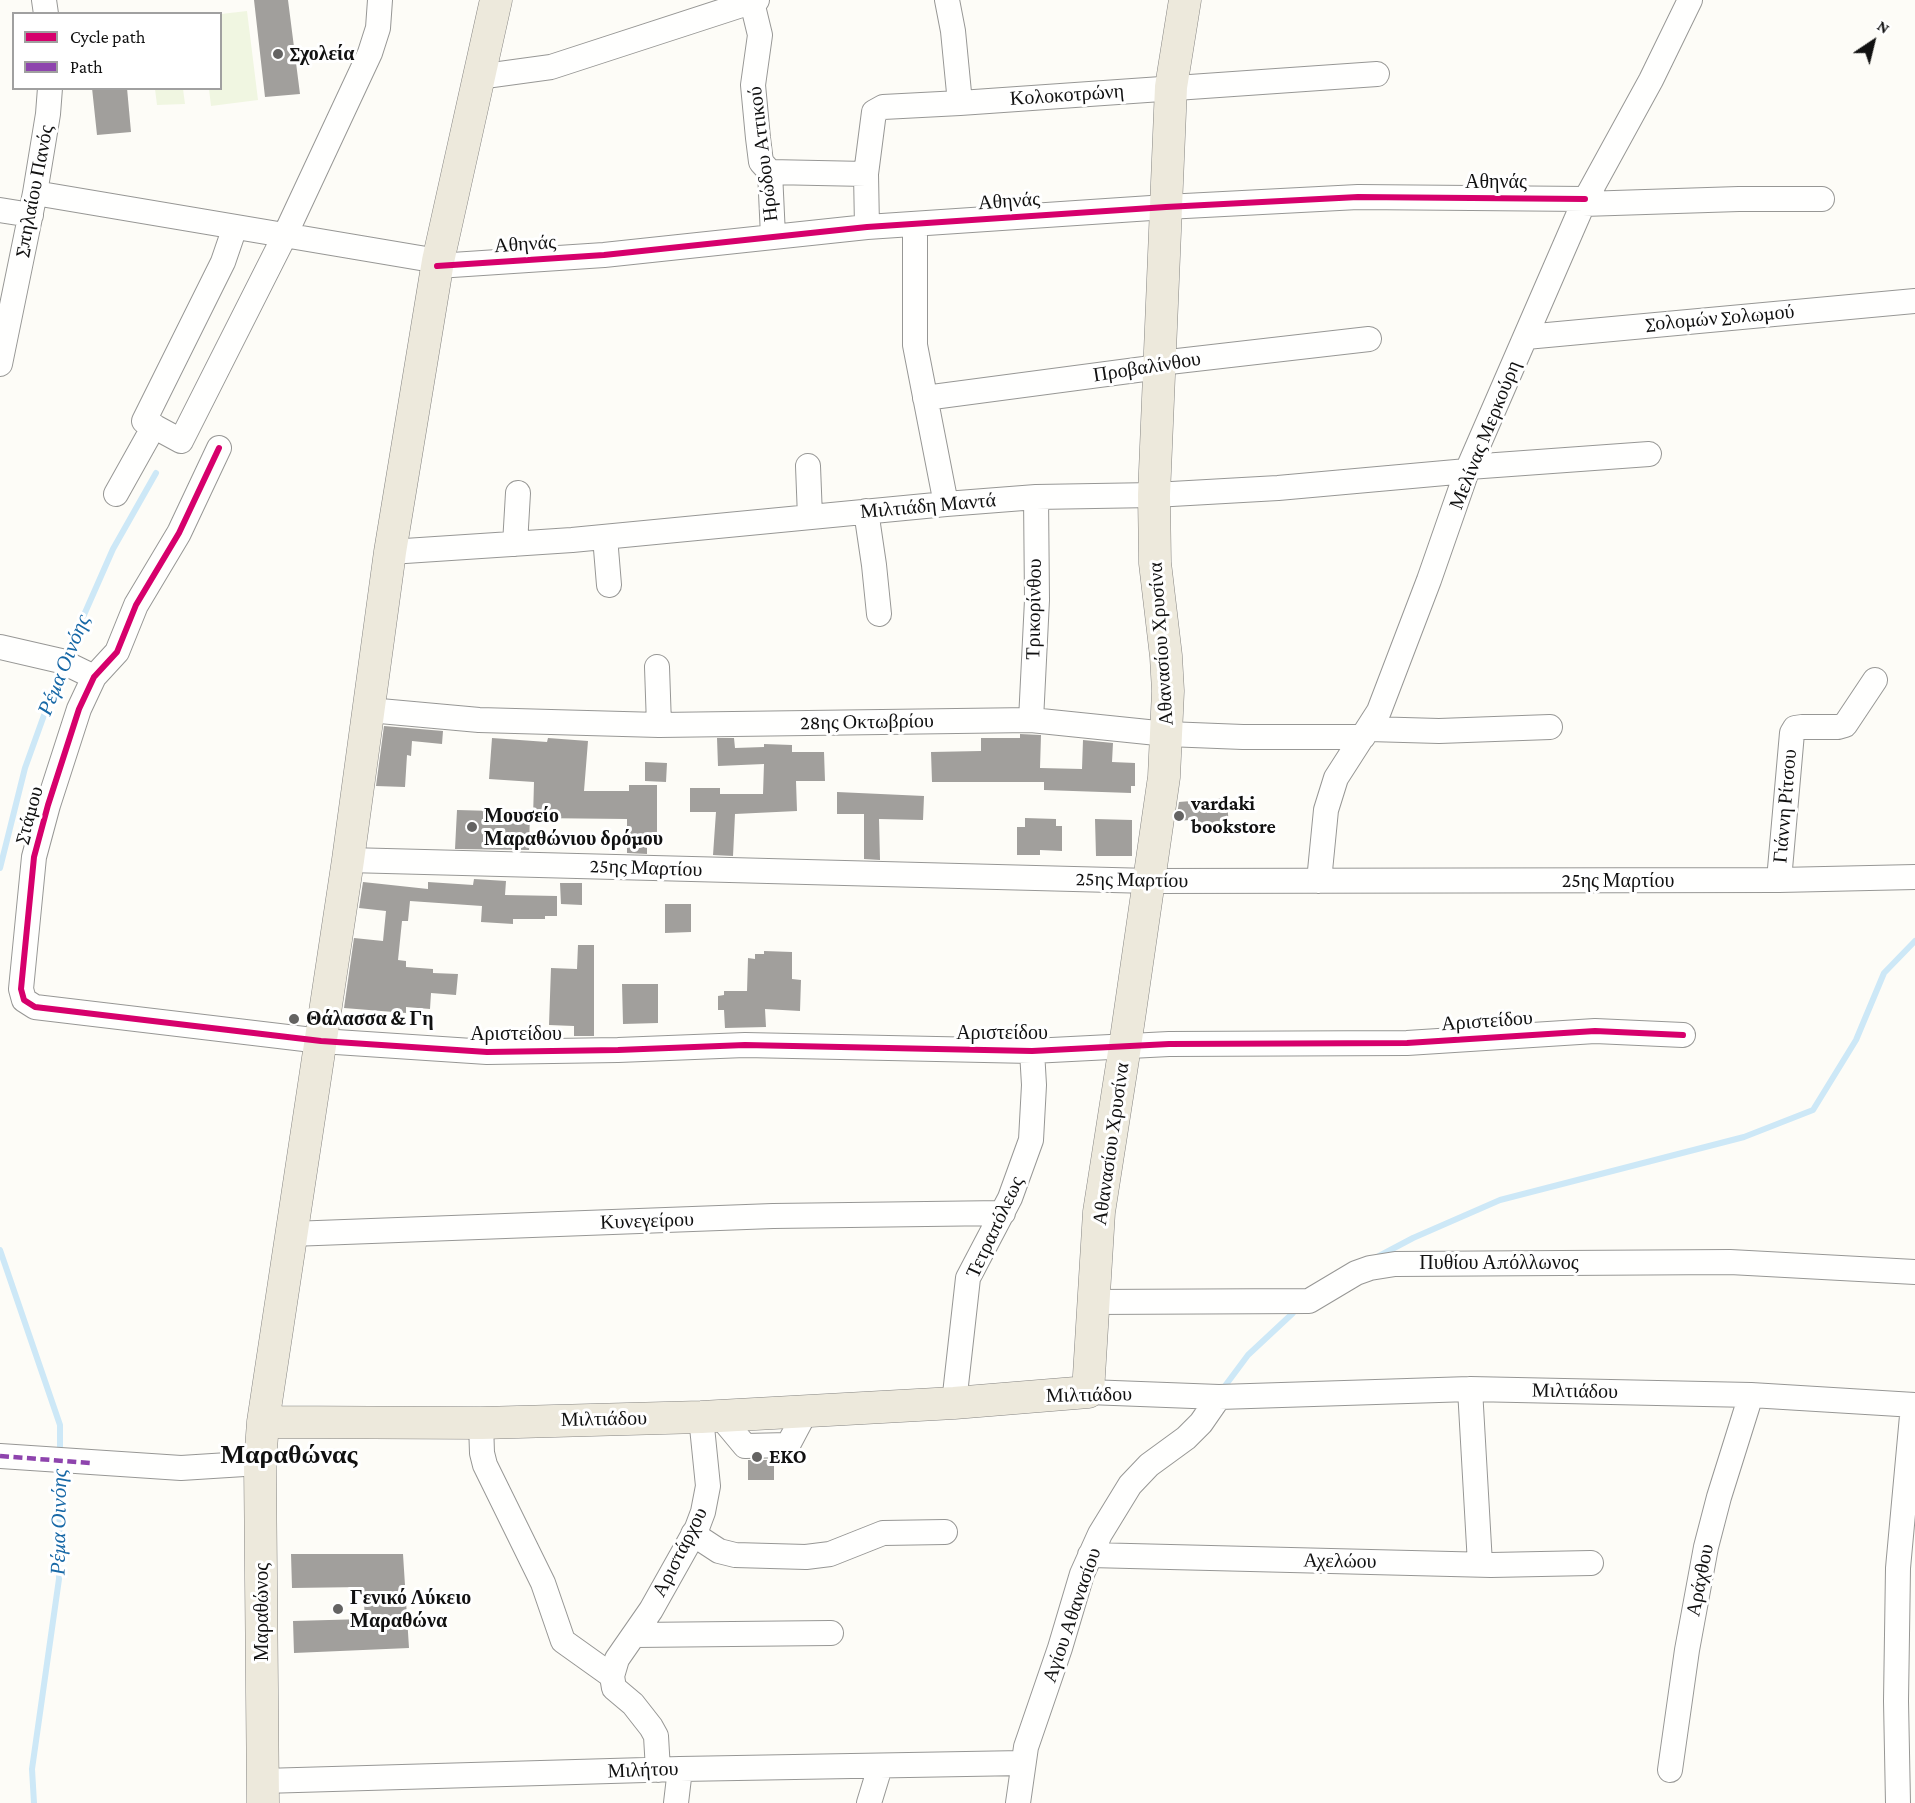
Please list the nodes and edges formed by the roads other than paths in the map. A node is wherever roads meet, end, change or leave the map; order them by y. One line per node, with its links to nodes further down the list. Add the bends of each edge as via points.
1 (380, 0): 23 (street, via 378,28 370,53)
2 (496, 0): 9 (main road, Μαραθώνος)
3 (947, 0): 12 (street)
4 (1185, 0): 10 (main road, Αθανασίου Χρυσίνα)
5 (1690, 0): 16 (street, Μελίνας Μερκούρη, via 1652,80)
6 (755, 1): 7 (street); 13 (street, Ηρώδου Αττικού, via 760,35 753,84 761,162)
7 (712, 7): 9 (street, via 551,67)
8 (1377, 74): 10 (street, Κολοκοτρώνη)
9 (478, 77): 25 (main road, Μαραθώνος)
10 (1171, 87): 12 (street, Κολοκοτρώνη); 18 (main road, Αθανασίου Χρυσίνα)
11 (50, 90): 17 (street, Σπηλαίου Πανός)
12 (960, 103): 14 (street, Κολοκοτρώνη, via 883,107 874,112)
13 (770, 172): 14 (street); 24 (street, Ηρώδου Αττικού)
14 (866, 174): 22 (street, Κολοκοτρώνη)
15 (1822, 199): 16 (street, Αθηνάς)
16 (1584, 201): 18 (street, Αθηνάς, via 1358,197); 27 (street, Μελίνας Μερκούρη)
17 (33, 204): 19 (street, Αθηνάς); 21 (street, Αθηνάς); 29 (street, Σπηλαίου Πανός)
18 (1166, 207): 20 (street, Αθηνάς); 30 (main road, Αθανασίου Χρυσίνα)
19 (0, 210)
20 (915, 224): 22 (street, Αθηνάς); 31 (street, via 915,345)
21 (235, 227): 23 (street, Αθηνάς); 32 (street, via 223,262 144,421)
22 (867, 227): 24 (street, Αθηνάς)
23 (285, 235): 25 (street, Αθηνάς); 32 (street, via 181,441)
24 (773, 236): 25 (street, Αθηνάς, via 604,255)
25 (438, 264): 46 (main road, Μαραθώνος)
26 (1915, 301): 27 (street, Σολομών Σολωμού)
27 (1526, 337): 36 (street, Μελίνας Μερκούρη)
28 (1369, 339): 30 (street, Προβαλίνθου)
29 (0, 364)
30 (1158, 364): 31 (street, Προβαλίνθου); 39 (main road, Αθανασίου Χρυσίνα)
31 (925, 398): 41 (street)
32 (154, 426): 38 (street)
33 (219, 448): 51 (street, Στάμου, via 179,532 136,605 117,652)
34 (1649, 454): 36 (street, Μιλτιάδη Μαντά)
35 (808, 466): 43 (street)
36 (1468, 469): 39 (street, Μιλτιάδη Μαντά, via 1278,488); 57 (street, Μελίνας Μερκούρη, via 1379,711)
37 (518, 493): 45 (street)
38 (116, 494)
39 (1154, 495): 40 (street, Μιλτιάδη Μαντά); 58 (main road, Αθανασίου Χρυσίνα, via 1157,583 1166,656)
40 (1036, 497): 41 (street, Μιλτιάδη Μαντά); 54 (street, Τρικορίνθου, via 1037,600)
41 (946, 504): 42 (street, Μιλτιάδη Μαντά)
42 (866, 511): 43 (street, Μιλτιάδη Μαντά); 48 (street)
43 (810, 517): 44 (street, Μιλτιάδη Μαντά)
44 (605, 537): 45 (street, Μιλτιάδη Μαντά); 47 (street)
45 (515, 544): 46 (street, Μιλτιάδη Μαντά)
46 (390, 552): 53 (main road, Μαραθώνος)
47 (609, 585)
48 (879, 614)
49 (0, 646): 51 (street, via 61,661)
50 (657, 667): 55 (street)
51 (94, 677): 65 (street, Στάμου, via 76,720 34,857 21,989 24,1000 35,1007)
52 (1875, 680): 61 (street, Γιάννη Ρίτσου, via 1845,725 1795,728 1792,733)
53 (369, 710): 55 (street, 28ης Οκτωβρίου, via 479,720); 59 (main road, Μαραθώνος)
54 (1031, 720): 55 (street, 28ης Οκτωβρίου); 58 (street, 28ης Οκτωβρίου)
55 (659, 725)
56 (1550, 727): 57 (street, 28ης Οκτωβρίου)
57 (1366, 733): 58 (street, 28ης Οκτωβρίου, via 1243,737); 63 (street, Μελίνας Μερκούρη, via 1331,789)
58 (1167, 734): 62 (main road, Αθανασίου Χρυσίνα)
59 (348, 860): 62 (street, 25ης Μαρτίου); 65 (main road, Μαραθώνος)
60 (1915, 877): 61 (street, 25ης Μαρτίου)
61 (1779, 880): 63 (street, 25ης Μαρτίου)
62 (1150, 881): 63 (street, 25ης Μαρτίου); 66 (main road, Αθανασίου Χρυσίνα)
63 (1319, 881)
64 (1683, 1035): 66 (street, Αριστείδου, via 1595,1031 1407,1042)
65 (321, 1041): 67 (street, Αριστείδου, via 487,1052 745,1045); 69 (main road, Μαραθώνος)
66 (1125, 1046): 67 (street, Αριστείδου); 71 (main road, Αθανασίου Χρυσίνα, via 1099,1212)
67 (1032, 1051): 68 (street, Τετραπόλεως, via 1031,1140)
68 (1003, 1213): 69 (street, Κυνεγείρου, via 773,1216); 76 (street, Τετραπόλεως, via 968,1278)
69 (291, 1234): 79 (main road, Μαραθώνος)
70 (1915, 1272): 71 (street, Πυθίου Απόλλωνος, via 1730,1262 1395,1264 1356,1273 1309,1301)
71 (1092, 1302): 73 (main road, Αθανασίου Χρυσίνα)
72 (1470, 1389): 74 (street, Μιλτιάδου); 75 (street, Μιλτιάδου); 87 (street)
73 (1088, 1392): 75 (street, Μιλτιάδου); 76 (main road, Μιλτιάδου)
74 (1751, 1395): 77 (street, Μιλτιάδου); 94 (street, Αράχθου, via 1706,1547)
75 (1219, 1397): 85 (street, Αγίου Αθανασίου, via 1186,1438 1130,1485)
76 (954, 1403): 78 (main road, Μιλτιάδου)
77 (1914, 1405): 99 (street, via 1898,1568)
78 (710, 1416): 80 (main road, Μιλτιάδου); 84 (street, Αριστάρχου, via 708,1486)
79 (263, 1422): 80 (main road, Μιλτιάδου); 82 (main road, Μαραθώνος)
80 (481, 1423): 90 (street, via 485,1465 543,1583 563,1641)
81 (8, 1457): 82 (street, via 181,1468)
82 (260, 1463): 95 (main road, Μαραθώνος)
83 (945, 1533): 84 (street, via 879,1534 830,1554 806,1557 735,1556)
84 (693, 1534): 89 (street, Αριστάρχου)
85 (1090, 1555): 87 (street, Αχελώου); 91 (street, Αγίου Αθανασίου)
86 (1591, 1563): 87 (street, Αχελώου)
87 (1480, 1564)
88 (831, 1633): 89 (street)
89 (635, 1635): 90 (street, Αριστάρχου, via 617,1659)
90 (612, 1676): 93 (street, via 614,1688 633,1704 654,1731)
91 (1023, 1763): 92 (street, Μιλήτου); 98 (street, Αγίου Αθανασίου)
92 (880, 1767): 93 (street, Μιλήτου); 97 (street)
93 (669, 1770): 95 (street, Μιλήτου); 96 (street)
94 (1670, 1770)
95 (263, 1792)
96 (676, 1803)
97 (869, 1803)
98 (1017, 1803)
99 (1898, 1803)

